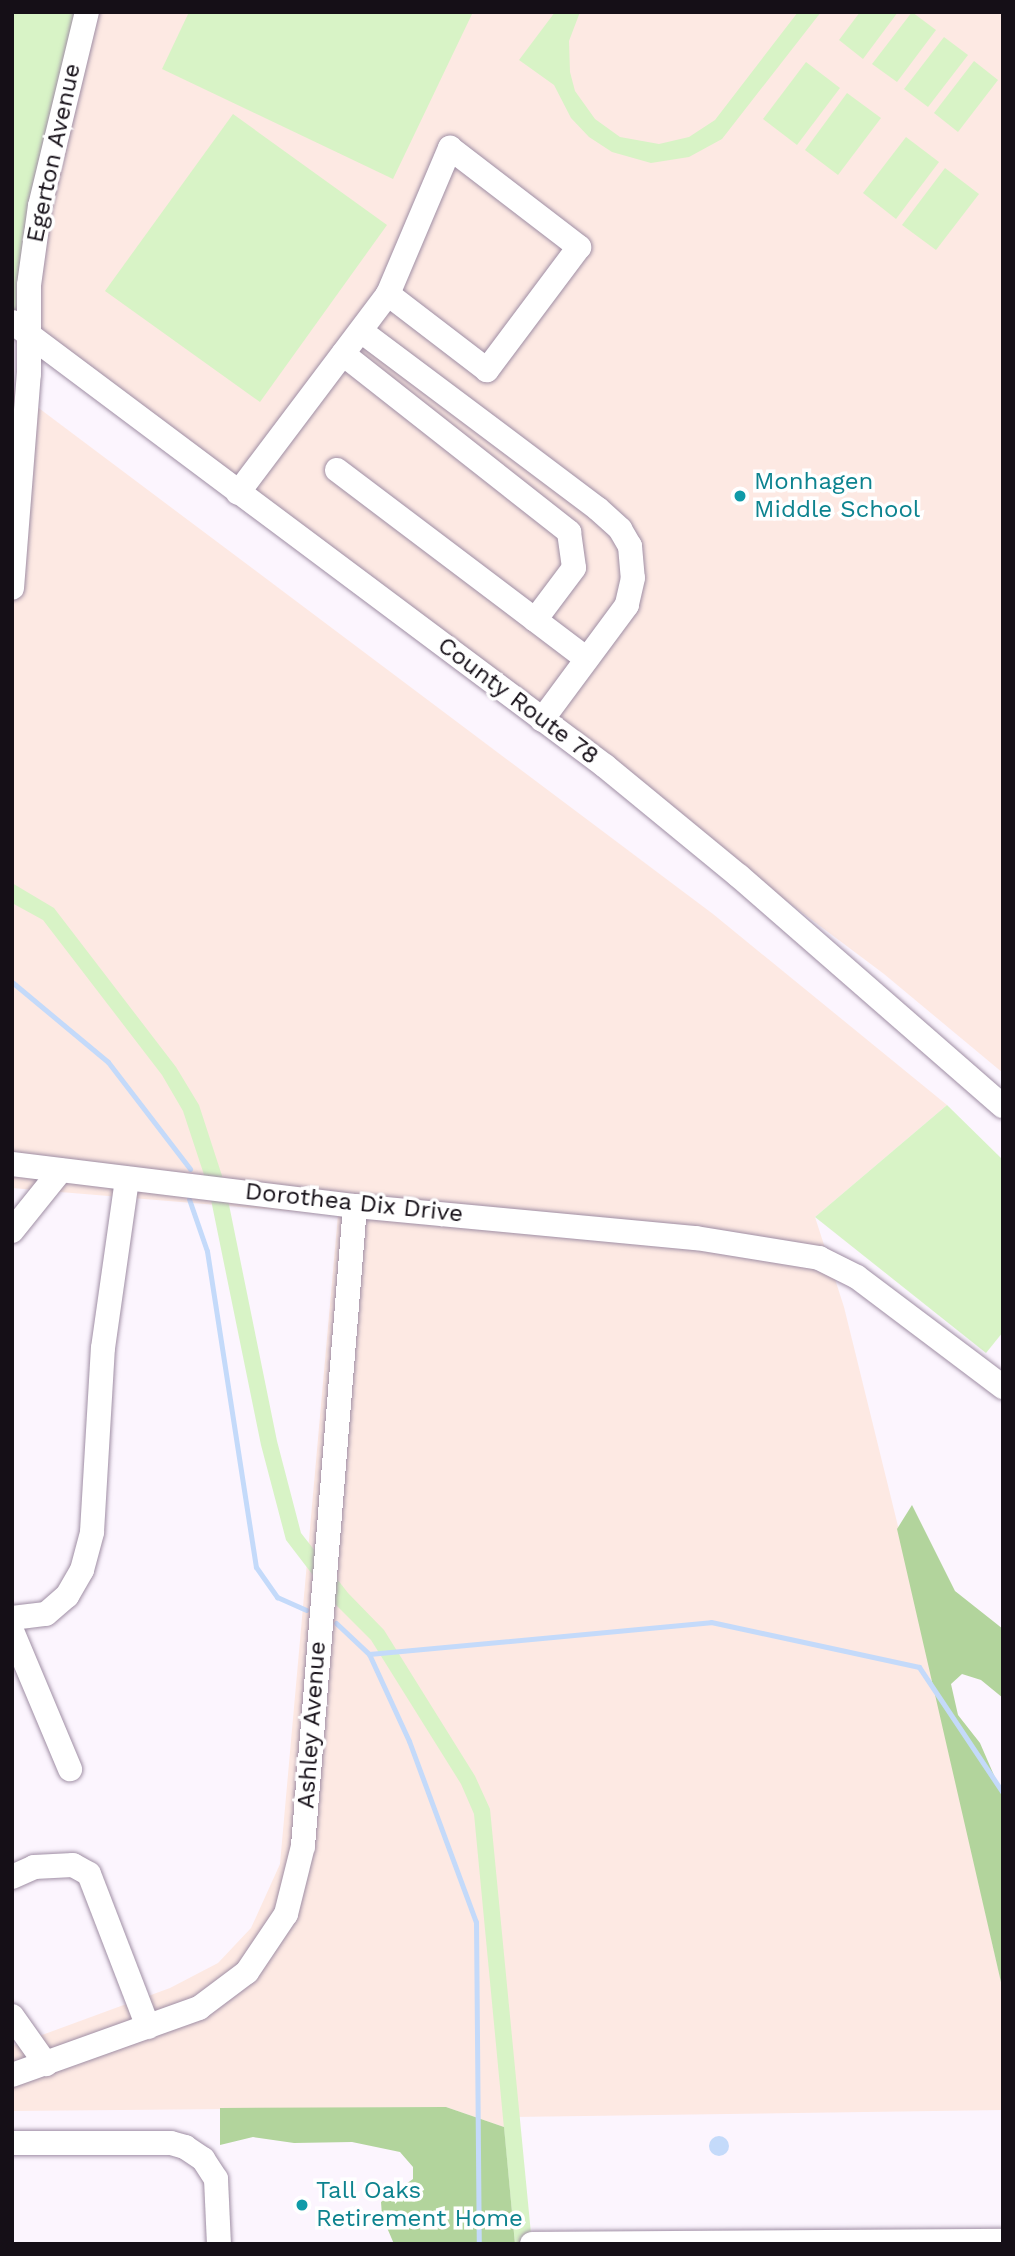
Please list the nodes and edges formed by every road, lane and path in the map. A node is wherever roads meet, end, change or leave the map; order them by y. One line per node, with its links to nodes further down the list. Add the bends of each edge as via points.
1 (87, 12): 3 (street, Egerton Avenue, via 40,206)
2 (388, 294): 2 (street, via 450,148 579,247 487,370); 4 (street)
3 (20, 329): 6 (street, County Route 78); 7 (street, Egerton Avenue)
4 (352, 342): 6 (street); 8 (street, via 569,532 574,568); 9 (street, via 598,509 626,537 632,557 632,592)
5 (337, 470): 8 (street)
6 (238, 493): 10 (street, County Route 78)
7 (12, 588)
8 (535, 620): 9 (street)
9 (587, 660): 10 (street)
10 (541, 720): 11 (street, County Route 78, via 739,876)
11 (1003, 1107)
12 (12, 1164): 13 (street, Dorothea Dix Drive)
13 (61, 1170): 14 (street, Dorothea Dix Drive); 16 (street)
14 (127, 1179): 15 (street, Dorothea Dix Drive); 18 (street, via 103,1348 92,1532 82,1570 67,1595 46,1614)
15 (355, 1206): 17 (street, Dorothea Dix Drive, via 696,1238 819,1258 857,1277); 23 (street, Ashley Avenue, via 297,1881 286,1914 247,1972 199,2008)
16 (12, 1231)
17 (1003, 1387)
18 (12, 1618)
19 (12, 1631): 20 (street)
20 (70, 1769)
21 (12, 1877): 23 (street, via 34,1867 73,1865 89,1874)
22 (12, 2016): 24 (street)
23 (148, 2027): 24 (street, Ashley Avenue)
24 (46, 2064): 25 (street, Ashley Avenue)
25 (12, 2075)
26 (12, 2143): 28 (street, via 171,2143 185,2147 203,2159 216,2179)
27 (1003, 2241): 29 (street)
28 (219, 2244)
29 (532, 2244)

